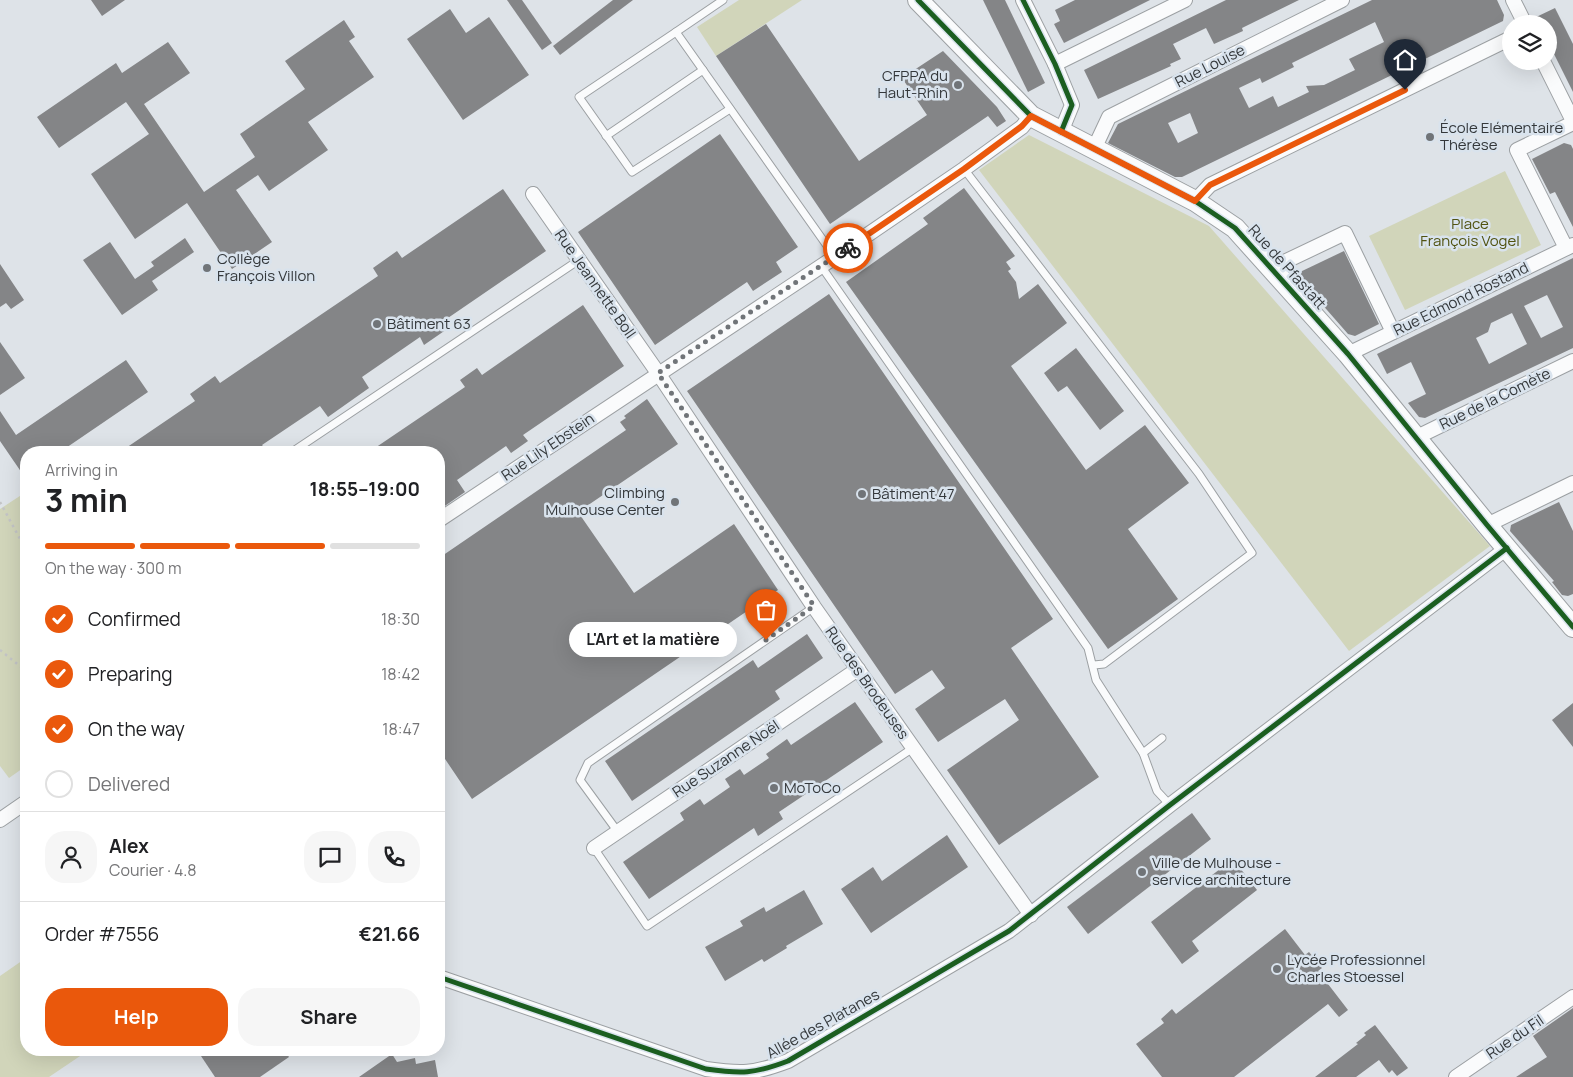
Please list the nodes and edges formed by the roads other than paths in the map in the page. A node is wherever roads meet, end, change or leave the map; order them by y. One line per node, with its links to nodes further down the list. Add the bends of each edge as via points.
1 (723, 0): 8 (lane)
2 (918, 0): 14 (street, Rue de Pfastatt)
3 (1185, 0): 10 (street)
4 (1342, 0): 18 (street, Rue Louise, via 1109,117)
5 (1513, 0): 7 (street)
6 (1027, 1): 10 (street)
7 (1520, 15)
8 (676, 32): 11 (lane); 17 (lane, via 579,97)
9 (1502, 42): 21 (street, via 1210,185)
10 (1055, 64): 16 (street, via 1072,105)
11 (703, 70): 13 (lane); 17 (lane)
12 (1547, 70): 15 (street)
13 (730, 109): 17 (lane, via 632,172); 23 (lane)
14 (1031, 116): 16 (street, Rue de Pfastatt); 19 (street, Rue Lily Ebstein)
15 (1573, 122): 22 (street, via 1517,150)
16 (1061, 132): 18 (street, Rue de Pfastatt)
17 (606, 136)
18 (1094, 150): 21 (street, Rue de Pfastatt)
19 (964, 169): 23 (street, Rue Lily Ebstein); 39 (lane, via 1198,474 1252,553 1104,664)
20 (533, 194): 24 (street, Rue Jeannette Boll)
21 (1195, 201): 26 (street, Rue de Pfastatt, via 1236,228)
22 (1570, 246): 27 (street, Rue Edmond Rostand)
23 (835, 257): 25 (street, Rue Lily Ebstein)
24 (579, 260): 30 (street, Rue Jeannette Boll); 32 (lane)
25 (821, 266): 30 (street, Rue Lily Ebstein); 39 (lane, via 1082,640)
26 (1274, 270): 27 (street, via 1280,264 1345,233); 28 (street, Rue de Pfastatt)
27 (1393, 332): 28 (street, Rue Edmond Rostand)
28 (1348, 354): 31 (street, Rue de Pfastatt)
29 (1573, 361): 31 (street, Rue de la Comète)
30 (658, 373): 34 (street, Rue Lily Ebstein); 37 (street, Rue des Brodeuses)
31 (1417, 437): 35 (street, Rue de Pfastatt)
32 (301, 446)
33 (1573, 483): 35 (street)
34 (445, 516)
35 (1487, 525): 36 (street, Rue de Pfastatt)
36 (1507, 548): 38 (street, Rue de Pfastatt); 44 (street, Allée des Platanes)
37 (814, 606): 40 (street, Rue des Brodeuses); 47 (lane, via 588,763 580,780)
38 (1570, 616)
39 (1094, 665): 43 (lane, via 1096,680)
40 (858, 669): 42 (street, Rue des Brodeuses); 47 (street, Rue Suzanne Noël)
41 (1162, 738): 43 (lane)
42 (912, 748): 48 (lane, via 647,926); 49 (street, Rue des Brodeuses)
43 (1143, 753): 44 (lane, via 1158,790)
44 (1170, 805): 49 (street, Allée des Platanes)
45 (20, 806): 46 (street)
46 (0, 820)
47 (618, 832): 48 (street, Rue Suzanne Noël)
48 (594, 848)
49 (1031, 915): 50 (street, Allée des Platanes, via 788,1061 762,1071 738,1074 706,1069)
50 (445, 979)
51 (1573, 997): 52 (street, Rue du Fil)
52 (1456, 1077)

